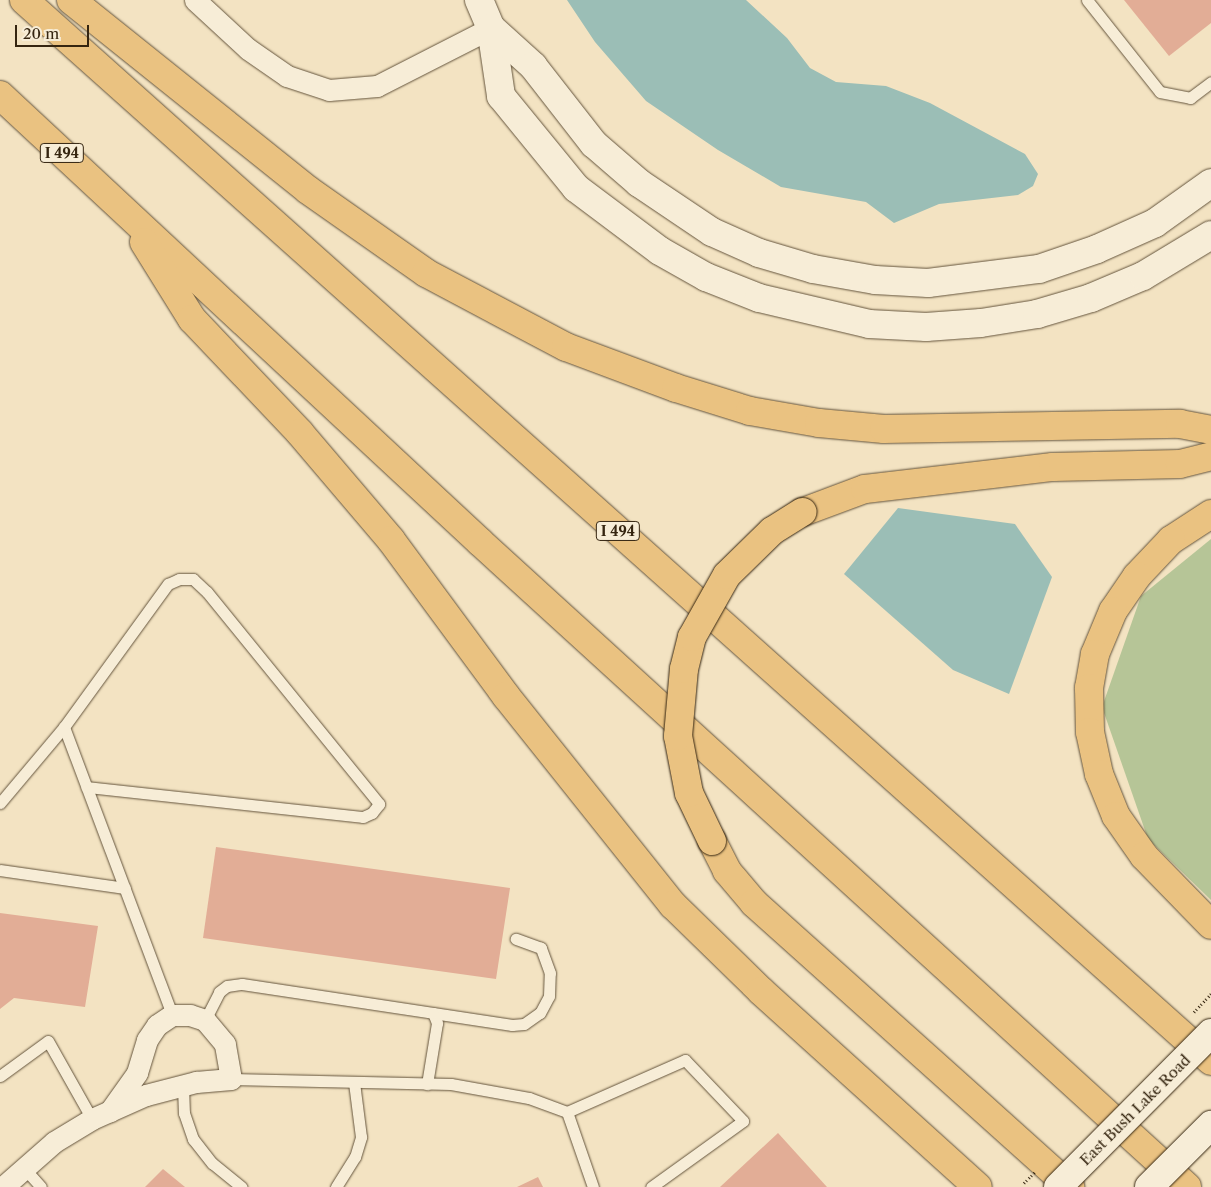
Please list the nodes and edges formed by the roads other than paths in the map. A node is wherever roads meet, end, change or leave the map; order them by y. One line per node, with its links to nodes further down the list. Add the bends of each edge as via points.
1 (24, 0): 26 (highway, I 494)
2 (71, 0): 12 (highway, via 308,190 426,273 566,347 676,388 750,411 819,423 884,429 1180,424)
3 (195, 0): 6 (street, via 248,49 287,76 329,90 377,86)
4 (479, 0): 6 (street)
5 (1087, 0): 7 (lane, via 1160,92 1190,98)
6 (491, 28): 9 (street, via 533,66 594,144 639,183 712,232 759,253 813,269 875,280 928,283 1039,269 1097,249 1155,223); 11 (street, via 501,96 576,188 660,251 706,277 759,298 869,324 926,327 981,323 1037,314 1091,298 1143,276)
7 (1211, 82)
8 (0, 95): 10 (highway, I 494)
9 (1211, 183)
10 (124, 212): 42 (highway, via 192,319 300,432 391,540 506,696 673,905 761,992); 46 (highway, I 494, via 1013,1032)
11 (1211, 235)
12 (1211, 430)
13 (1211, 456): 44 (highway, bridge, via 1180,464 1053,467 865,489 803,512 772,531 727,575 692,637 684,669 678,736 689,793 728,871 754,902)
14 (1211, 514): 20 (highway, via 1171,540 1137,576 1113,611 1095,654 1089,688 1092,740 1099,774 1116,816 1144,856)
15 (64, 727): 16 (lane); 16 (lane, via 168,584 179,579 193,579 208,592 379,804 372,813 363,817); 17 (lane)
16 (87, 787): 19 (lane)
17 (0, 803)
18 (0, 870): 19 (lane)
19 (125, 888): 23 (lane)
20 (1211, 925)
21 (516, 939): 22 (lane, via 541,948 550,973 549,996 540,1013 524,1024 512,1026)
22 (433, 1013): 24 (lane, via 242,984 228,986 219,992); 30 (lane, via 437,1022)
23 (172, 1015): 24 (street, via 190,1015); 33 (street, via 157,1025 148,1040 137,1073)
24 (205, 1020): 28 (street, via 225,1044)
25 (1211, 1033): 43 (street, East Bush Lake Road, bridge)
26 (1211, 1061)
27 (0, 1076): 33 (lane, via 48,1041)
28 (231, 1079): 29 (lane); 31 (street)
29 (354, 1082): 30 (lane); 39 (lane, via 361,1137 355,1156)
30 (426, 1084): 32 (lane, via 451,1084 529,1098)
31 (184, 1086): 33 (street, via 146,1095); 38 (lane, via 184,1113 193,1139 212,1163)
32 (567, 1112): 40 (lane); 41 (lane, via 685,1060 743,1121)
33 (101, 1115): 35 (street, via 54,1142)
34 (1211, 1125): 45 (street, bridge)
35 (24, 1168): 36 (street); 37 (lane)
36 (3, 1187)
37 (41, 1187)
38 (242, 1187)
39 (336, 1187)
40 (593, 1187)
41 (651, 1187)
42 (978, 1187)
43 (1058, 1187)
44 (1070, 1187)
45 (1150, 1187)
46 (1187, 1187)

